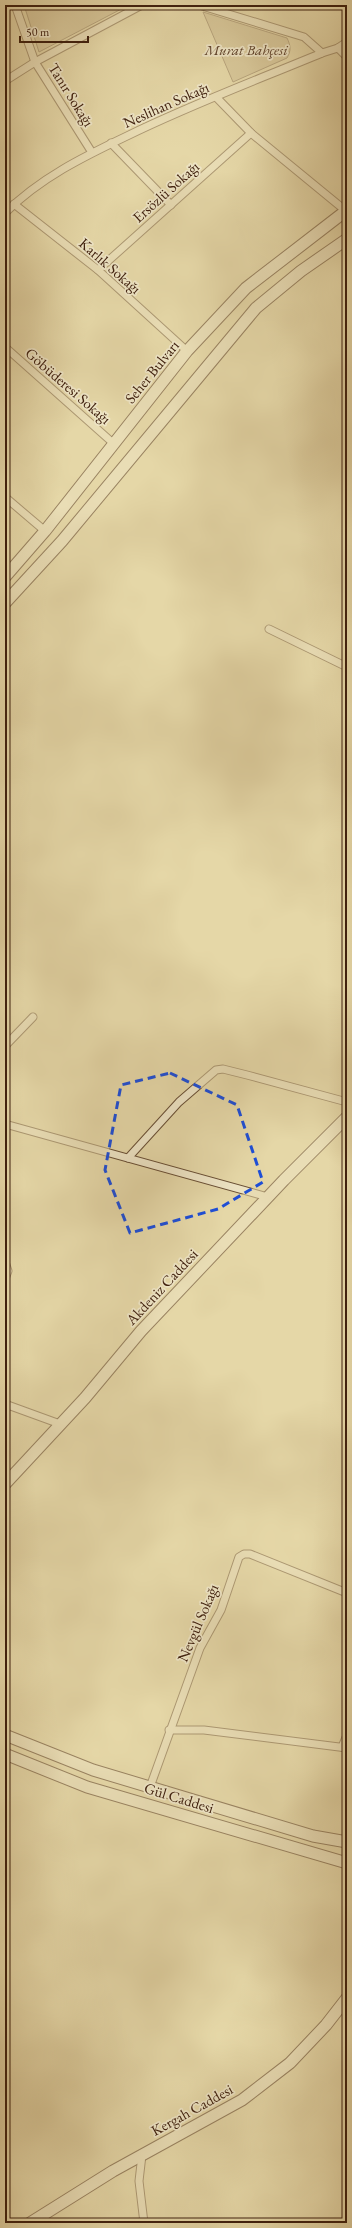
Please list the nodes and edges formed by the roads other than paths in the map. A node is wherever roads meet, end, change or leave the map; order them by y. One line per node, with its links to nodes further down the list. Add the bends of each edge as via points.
1 (15, 5): 8 (street, Tanır Sokağı)
2 (142, 5): 8 (street)
3 (199, 5): 6 (street, via 304,37)
4 (347, 42): 5 (street, Neslihan Sokağı)
5 (338, 48): 6 (street, Neslihan Sokağı); 7 (street)
6 (322, 53): 10 (street, Neslihan Sokağı)
7 (347, 57)
8 (35, 62): 9 (street); 13 (street, Tanır Sokağı)
9 (5, 81)
10 (216, 97): 11 (street); 12 (street, Neslihan Sokağı)
11 (251, 133): 15 (street, Ersözlü Sokağı); 16 (street)
12 (111, 143): 13 (street, Neslihan Sokağı); 15 (street)
13 (91, 151): 14 (street, Neslihan Sokağı, via 55,173)
14 (14, 204): 17 (street, Neslihan Sokağı); 19 (street, Karlık Sokağı)
15 (171, 205): 19 (street, Ersözlü Sokağı)
16 (347, 211): 21 (street, Seher Bulvarı, via 246,288)
17 (5, 213)
18 (347, 239): 26 (street, via 301,271 256,308 62,541)
19 (98, 270): 21 (street, Karlık Sokağı)
20 (5, 348): 22 (street, Göbüderesi Sokağı)
21 (187, 351): 22 (street, Seher Bulvarı)
22 (113, 443): 24 (street, Seher Bulvarı)
23 (5, 497): 24 (street)
24 (45, 531): 25 (street, Seher Bulvarı)
25 (5, 577)
26 (5, 603)
27 (269, 629): 28 (street)
28 (347, 667)
29 (33, 1018): 30 (street)
30 (5, 1046)
31 (347, 1102): 34 (street, via 223,1069 216,1070 179,1102)
32 (347, 1117): 35 (street, Akdeniz Caddesi)
33 (5, 1124): 34 (street)
34 (128, 1158): 35 (street)
35 (268, 1197): 39 (street, Akdeniz Caddesi, via 141,1331 86,1398)
36 (5, 1262): 37 (street, via 8,1271)
37 (5, 1279)
38 (5, 1404): 39 (street)
39 (60, 1424): 40 (street, Akdeniz Caddesi)
40 (5, 1484)
41 (347, 1593): 42 (street, Nevgül Sokağı, via 250,1554 241,1556 233,1569 221,1610 200,1648)
42 (169, 1730): 45 (street, via 204,1730); 47 (street, Nevgül Sokağı)
43 (5, 1735): 47 (street, Gül Caddesi, via 93,1770)
44 (347, 1735): 45 (street)
45 (345, 1747)
46 (5, 1754): 49 (street, Gül Caddesi, via 87,1787)
47 (150, 1787): 48 (street, Gül Caddesi, via 313,1836)
48 (347, 1842)
49 (347, 1863)
50 (347, 1998): 51 (street, Kergah Caddesi, via 326,2025 290,2063 242,2100)
51 (142, 2154): 52 (street, Kergah Caddesi); 53 (street, via 139,2181)
52 (30, 2223)
53 (144, 2223)

